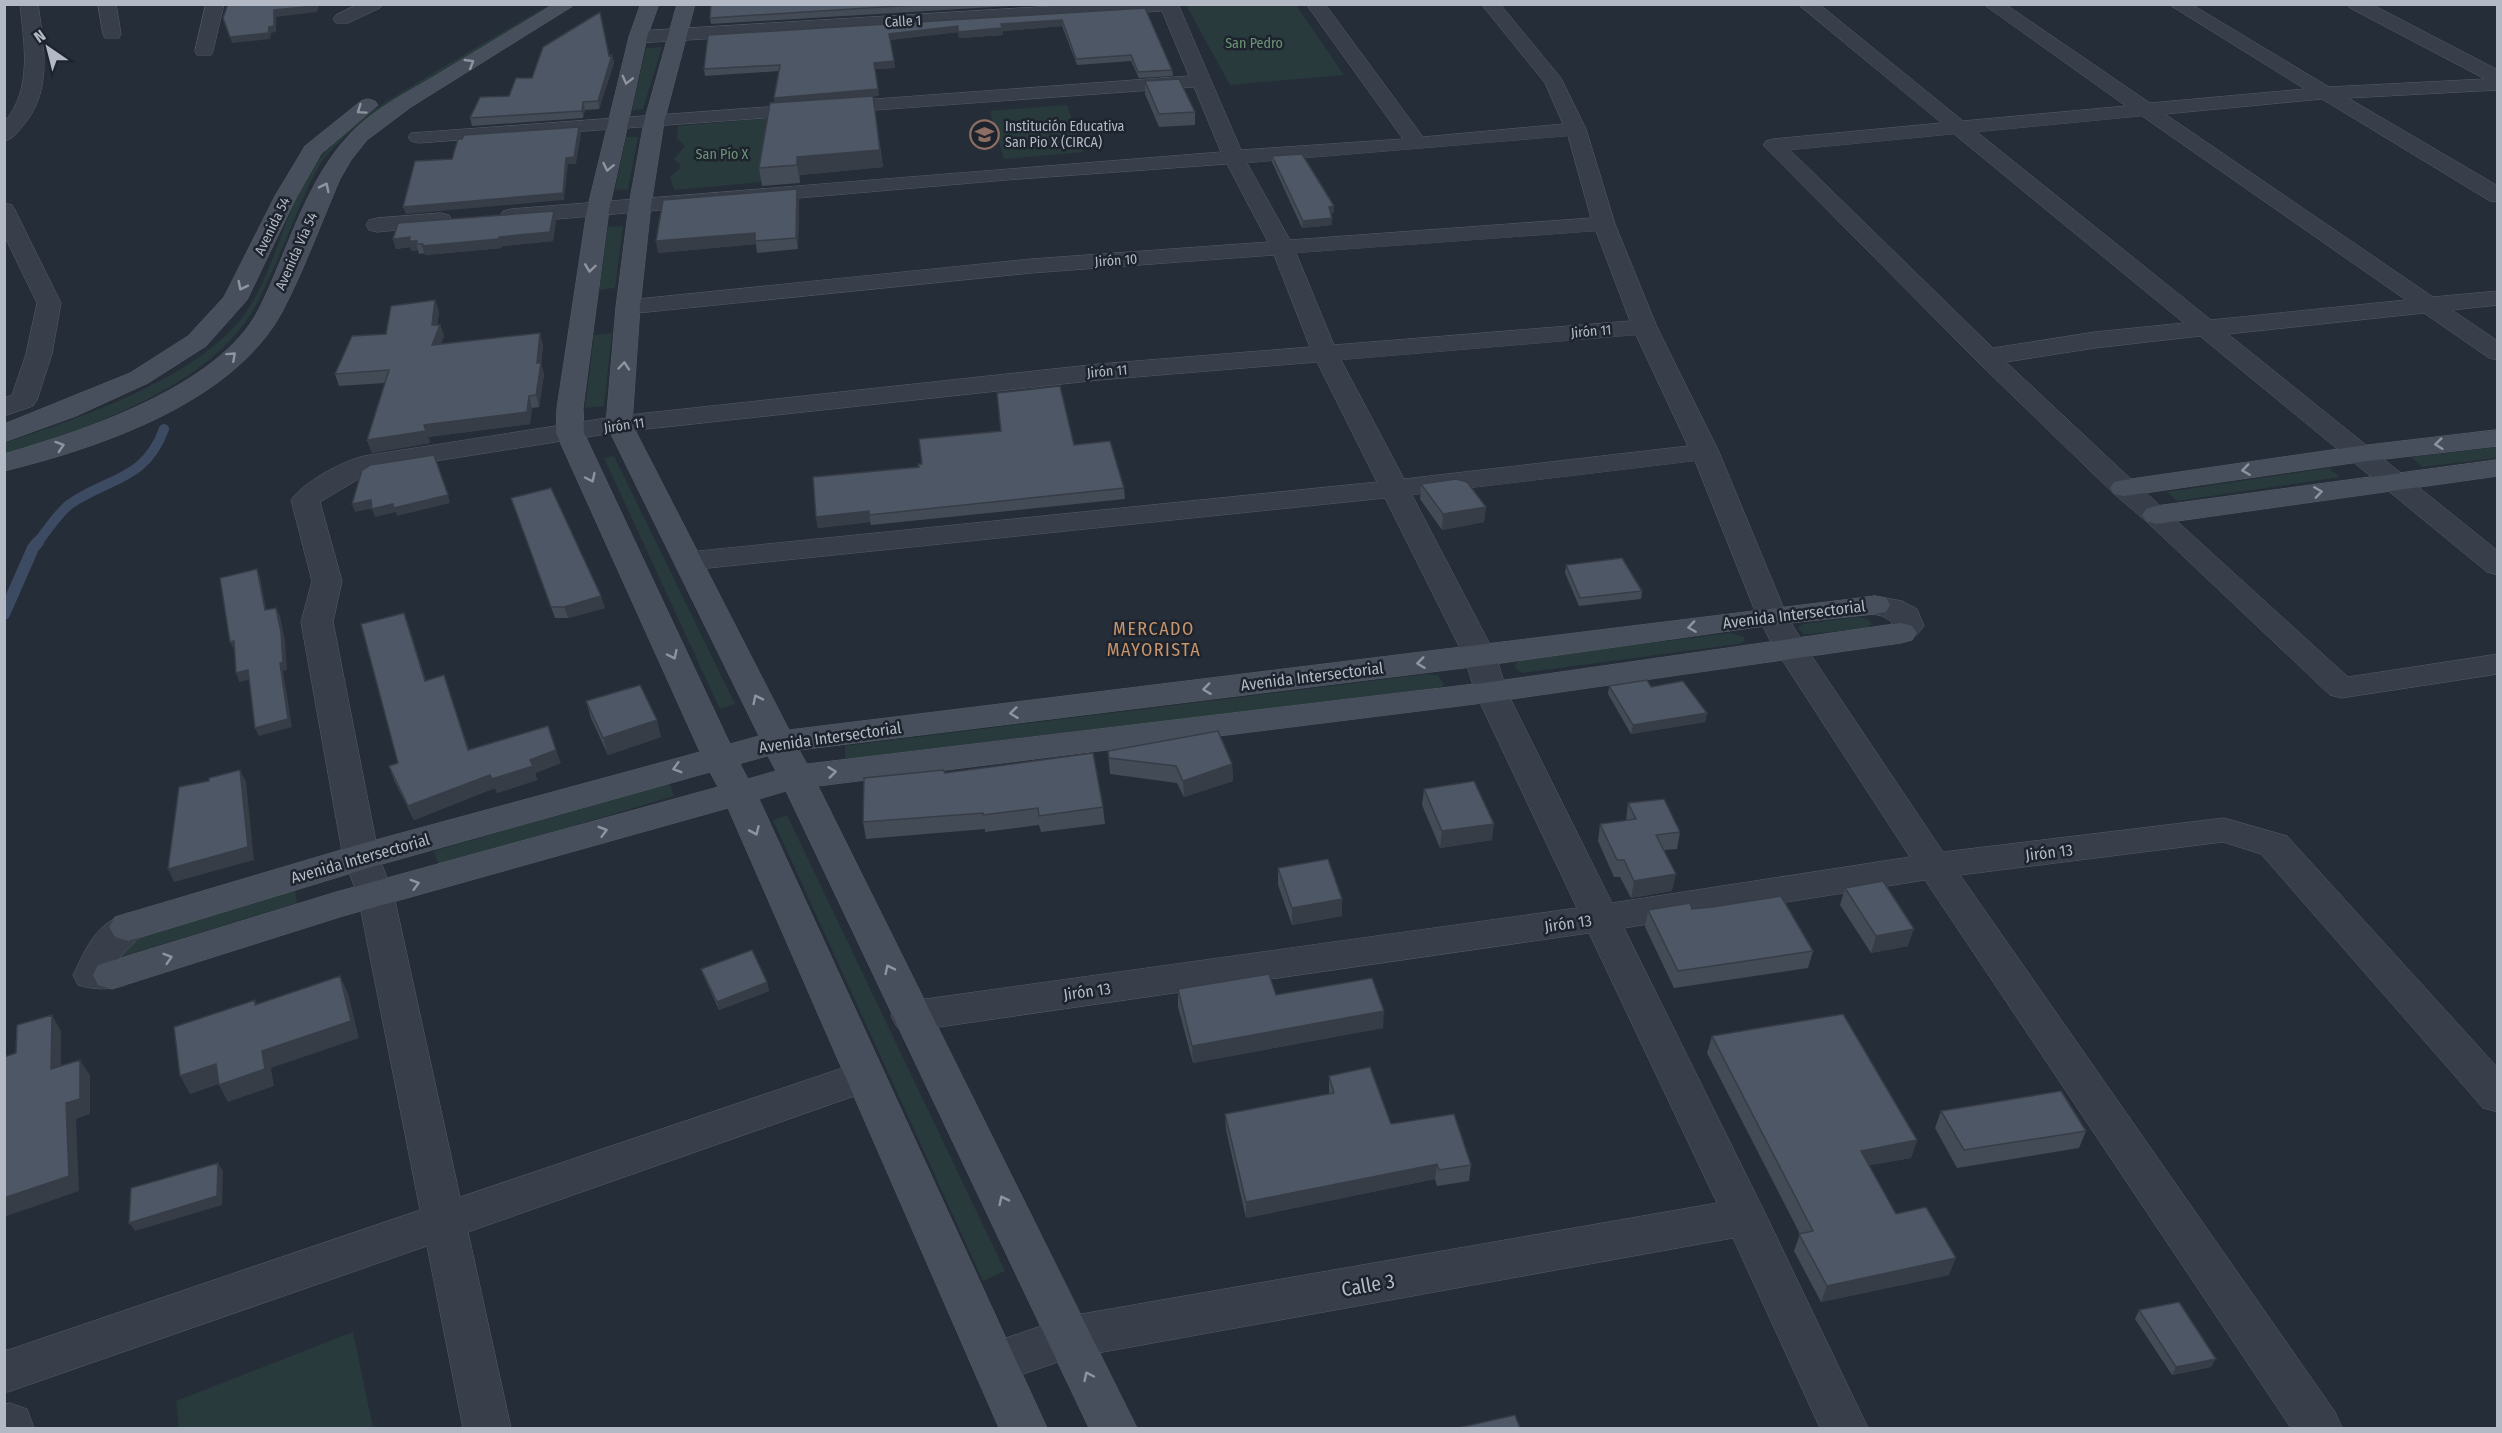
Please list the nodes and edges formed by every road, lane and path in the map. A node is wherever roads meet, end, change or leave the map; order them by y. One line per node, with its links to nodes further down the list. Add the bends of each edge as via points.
1 (29, 4): 30 (street, via 36,63 25,111)
2 (107, 4): 17 (street)
3 (214, 4): 20 (street)
4 (374, 4): 16 (street)
5 (537, 4): 55 (street, Avenida 54, one-way to 55, via 372,102 312,150 235,300 197,341 139,378)
6 (567, 4): 59 (street, Avenida Vía 54, one-way to 6, via 140,415 220,368 263,322 329,179 360,136 404,103)
7 (650, 4): 19 (street)
8 (686, 4): 18 (street)
9 (1315, 4): 32 (street)
10 (1490, 4): 29 (street, via 1554,82)
11 (1807, 4): 28 (street)
12 (1992, 4): 25 (street)
13 (2177, 4): 24 (street)
14 (2356, 4): 21 (street)
15 (1168, 5): 18 (street, Calle 1); 22 (street)
16 (342, 19)
17 (112, 34)
18 (677, 35): 19 (street, Calle 1); 26 (street)
19 (638, 37): 27 (street, one-way to 27)
20 (204, 51)
21 (2498, 78)
22 (1200, 82): 26 (street); 33 (street)
23 (2498, 84): 24 (street)
24 (2325, 93): 25 (street); 34 (street)
25 (2148, 111): 28 (street); 44 (street)
26 (654, 122): 27 (street); 35 (street)
27 (617, 124): 31 (street); 37 (street, one-way to 37)
28 (1957, 126): 48 (street); 51 (street, via 1773,145)
29 (1576, 129): 32 (street); 40 (street)
30 (4, 135)
31 (417, 137)
32 (1417, 144): 33 (street)
33 (1234, 158): 35 (street); 42 (street)
34 (2498, 196)
35 (640, 205): 37 (street); 45 (street)
36 (4, 210): 52 (street, via 49,303 39,354 24,400)
37 (598, 210): 38 (street); 46 (street, one-way to 46)
38 (493, 217)
39 (458, 219): 41 (street)
40 (1604, 224): 42 (street, Jirón 10); 47 (street)
41 (377, 225)
42 (1282, 247): 45 (street, Jirón 10, via 1031,266); 49 (street)
43 (2498, 298): 44 (street)
44 (2430, 305): 48 (street); 50 (street)
45 (628, 308): 46 (street); 53 (street, one-way to 45)
46 (584, 311): 54 (street)
47 (1645, 327): 49 (street, Jirón 11); 57 (street)
48 (2205, 328): 51 (street); 58 (street)
49 (1325, 352): 53 (street, Jirón 11, via 1099,372); 63 (street)
50 (2498, 353)
51 (1988, 357): 62 (street)
52 (4, 408)
53 (619, 424): 54 (street, Jirón 11); 65 (street)
54 (570, 433): 73 (street, one-way to 73); 76 (street, Jirón 11, via 364,464 305,500 327,581 317,622)
55 (4, 434)
56 (2498, 438): 58 (street, one-way to 58)
57 (1705, 452): 63 (street); 67 (street)
58 (2359, 454): 61 (street); 62 (street, one-way to 62)
59 (4, 463)
60 (2498, 468): 61 (street)
61 (2393, 481): 64 (street, one-way to 61); 66 (street)
62 (2124, 488): 64 (street)
63 (1394, 489): 65 (street); 69 (street)
64 (2156, 515): 70 (street, via 2341,688)
65 (689, 561): 72 (street, one-way to 65)
66 (2498, 566)
67 (1772, 616): 68 (street); 68 (street, Avenida Intersectorial, via 1875,605 1906,616 1908,626 1900,633); 69 (street, Avenida Intersectorial, one-way to 69)
68 (1791, 649): 71 (street, Avenida Intersectorial); 77 (street)
69 (1480, 656): 71 (street); 72 (street, Avenida Intersectorial, one-way to 72)
70 (2498, 664)
71 (1491, 692): 74 (street, Avenida Intersectorial, one-way to 71); 79 (street)
72 (778, 742): 73 (street, Avenida Intersectorial); 74 (street)
73 (719, 757): 75 (street); 76 (street, Avenida Intersectorial, one-way to 76)
74 (796, 777): 75 (street, Avenida Intersectorial); 80 (street, one-way to 74)
75 (739, 793): 78 (street, Avenida Intersectorial, one-way to 75); 81 (street, one-way to 81)
76 (361, 857): 78 (street); 78 (street, Avenida Intersectorial, one-way to 78, via 128,927 108,943 92,975 112,975)
77 (1934, 866): 79 (street, Jirón 13); 82 (street, Jirón 13, via 2224,830 2274,845); 92 (street)
78 (376, 896): 84 (street)
79 (1601, 918): 80 (street, Jirón 13); 83 (street)
80 (911, 1016): 85 (street, one-way to 80)
81 (866, 1076): 84 (street); 86 (street)
82 (2498, 1096)
83 (1745, 1217): 85 (street, Calle 3); 91 (street)
84 (444, 1219): 87 (street); 88 (street)
85 (1070, 1337): 86 (street, Calle 3); 90 (street, one-way to 85)
86 (994, 1363): 89 (street)
87 (4, 1370)
88 (488, 1428)
89 (1023, 1428)
90 (1113, 1428)
91 (1844, 1428)
92 (2318, 1428)

